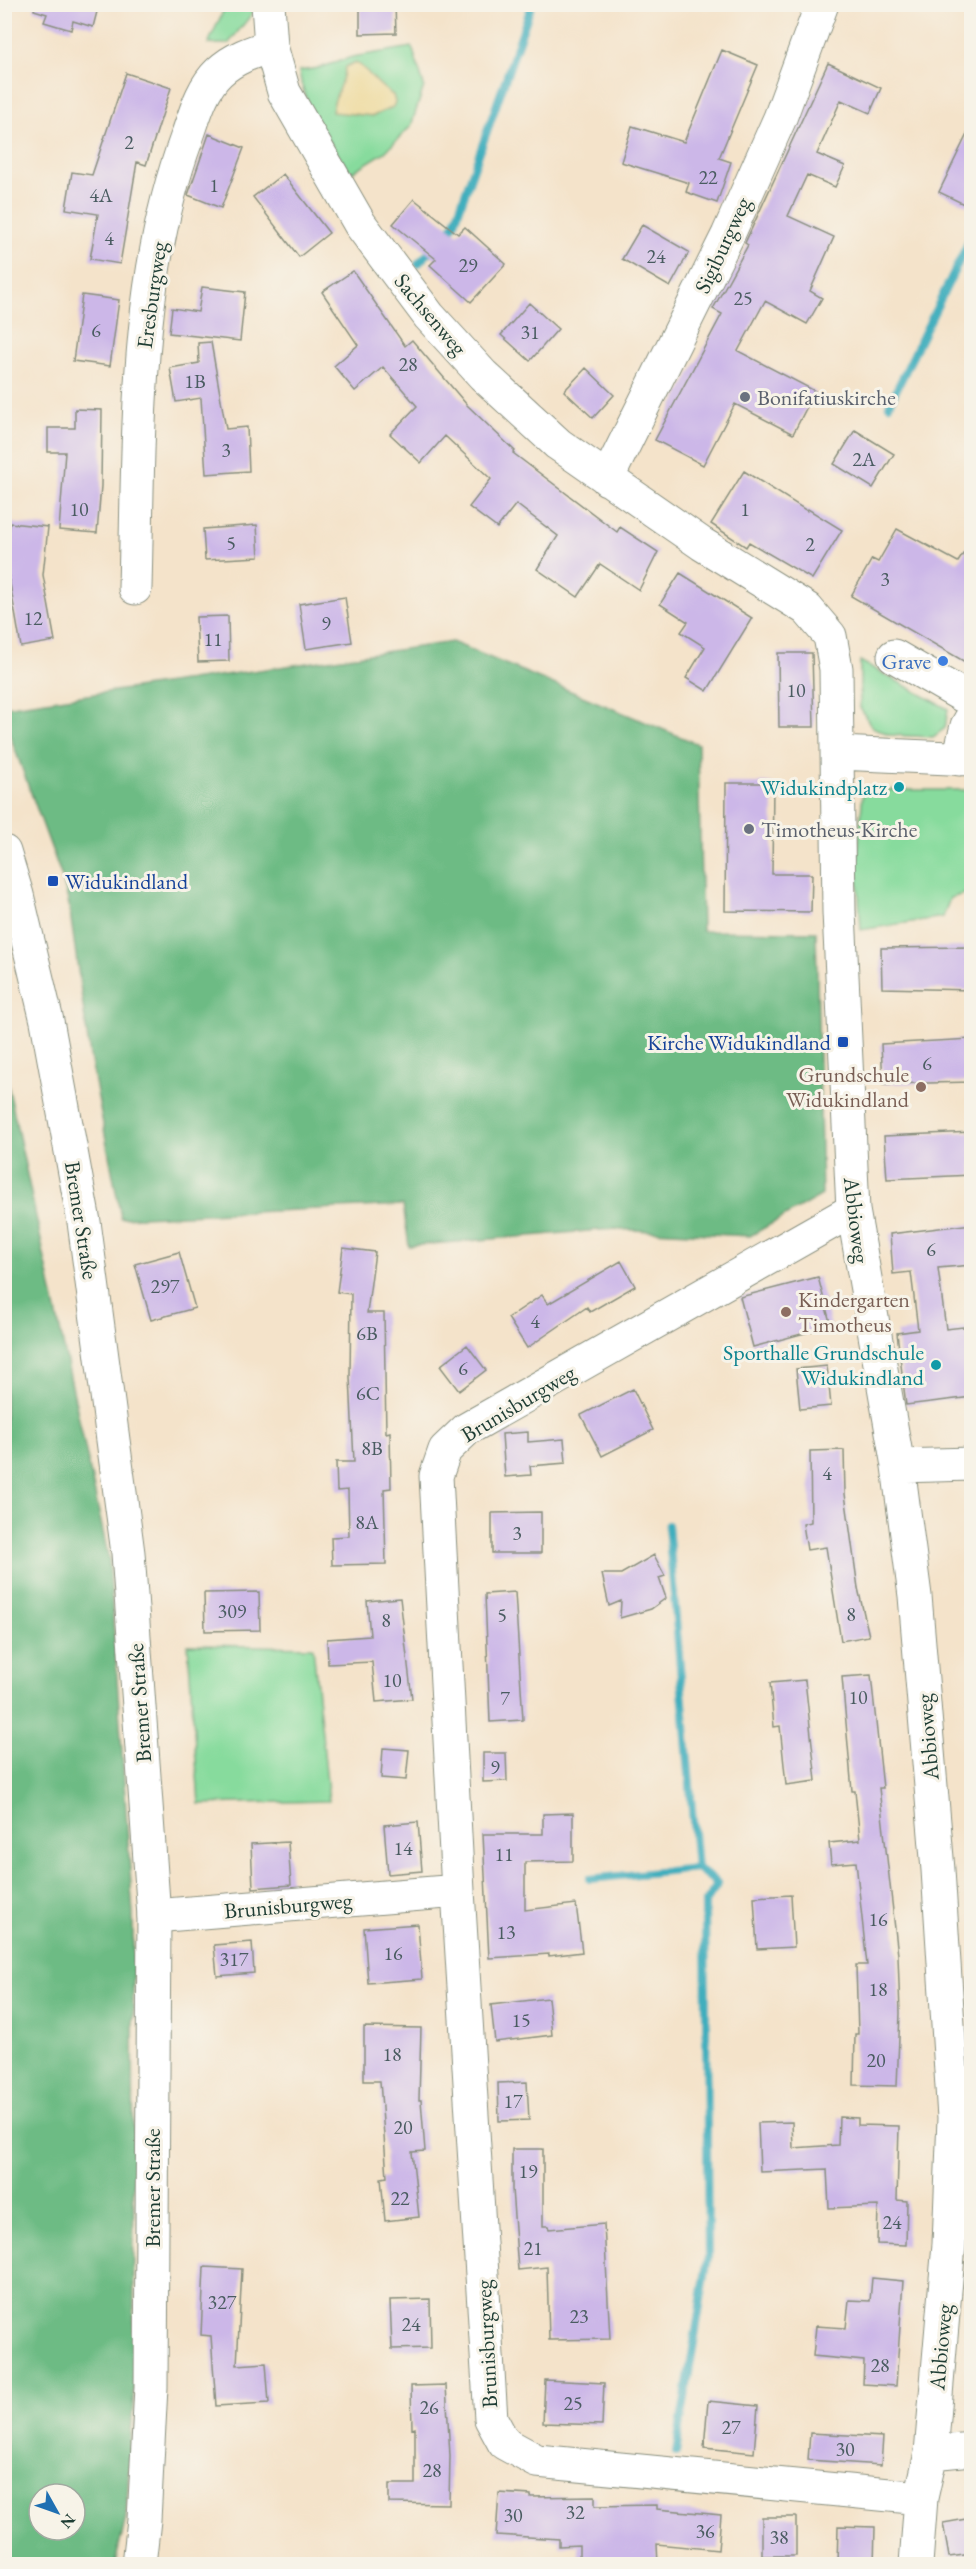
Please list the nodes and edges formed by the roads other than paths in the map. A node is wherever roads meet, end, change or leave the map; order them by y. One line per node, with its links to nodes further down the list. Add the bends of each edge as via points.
1 (268, 4): 3 (street, Sachsenweg)
2 (822, 4): 4 (street, Sigiburgweg, via 780,118 728,235)
3 (271, 46): 4 (street, Sachsenweg, via 284,92 305,133 360,224 429,316 483,375 558,444); 5 (street, Eresburgweg, via 242,55 208,85 171,179 155,253 140,376)
4 (607, 479): 9 (street, Sachsenweg, via 807,609 830,636 836,669)
5 (135, 588)
6 (894, 656): 7 (street)
7 (972, 701)
8 (972, 717): 10 (street, via 967,726)
9 (838, 753): 10 (street); 12 (street, Abbioweg, via 839,912)
10 (965, 759)
11 (4, 852): 16 (street, Bremer Straße, via 46,1021 84,1222 128,1553)
12 (853, 1210): 14 (street, Abbioweg); 15 (street, Brunisburgweg, via 467,1429 445,1450 436,1476)
13 (972, 1464): 14 (street)
14 (898, 1466): 18 (street, Abbioweg, via 920,1654 954,2118 950,2244)
15 (458, 1891): 16 (street, Brunisburgweg); 19 (street, Brunisburgweg, via 491,2419 504,2443 537,2461)
16 (154, 1916): 20 (street, Bremer Straße, via 151,2387)
17 (972, 2449): 18 (street)
18 (931, 2453): 19 (street, Abbioweg)
19 (921, 2498): 21 (street, Abbioweg)
20 (139, 2565)
21 (916, 2565)

